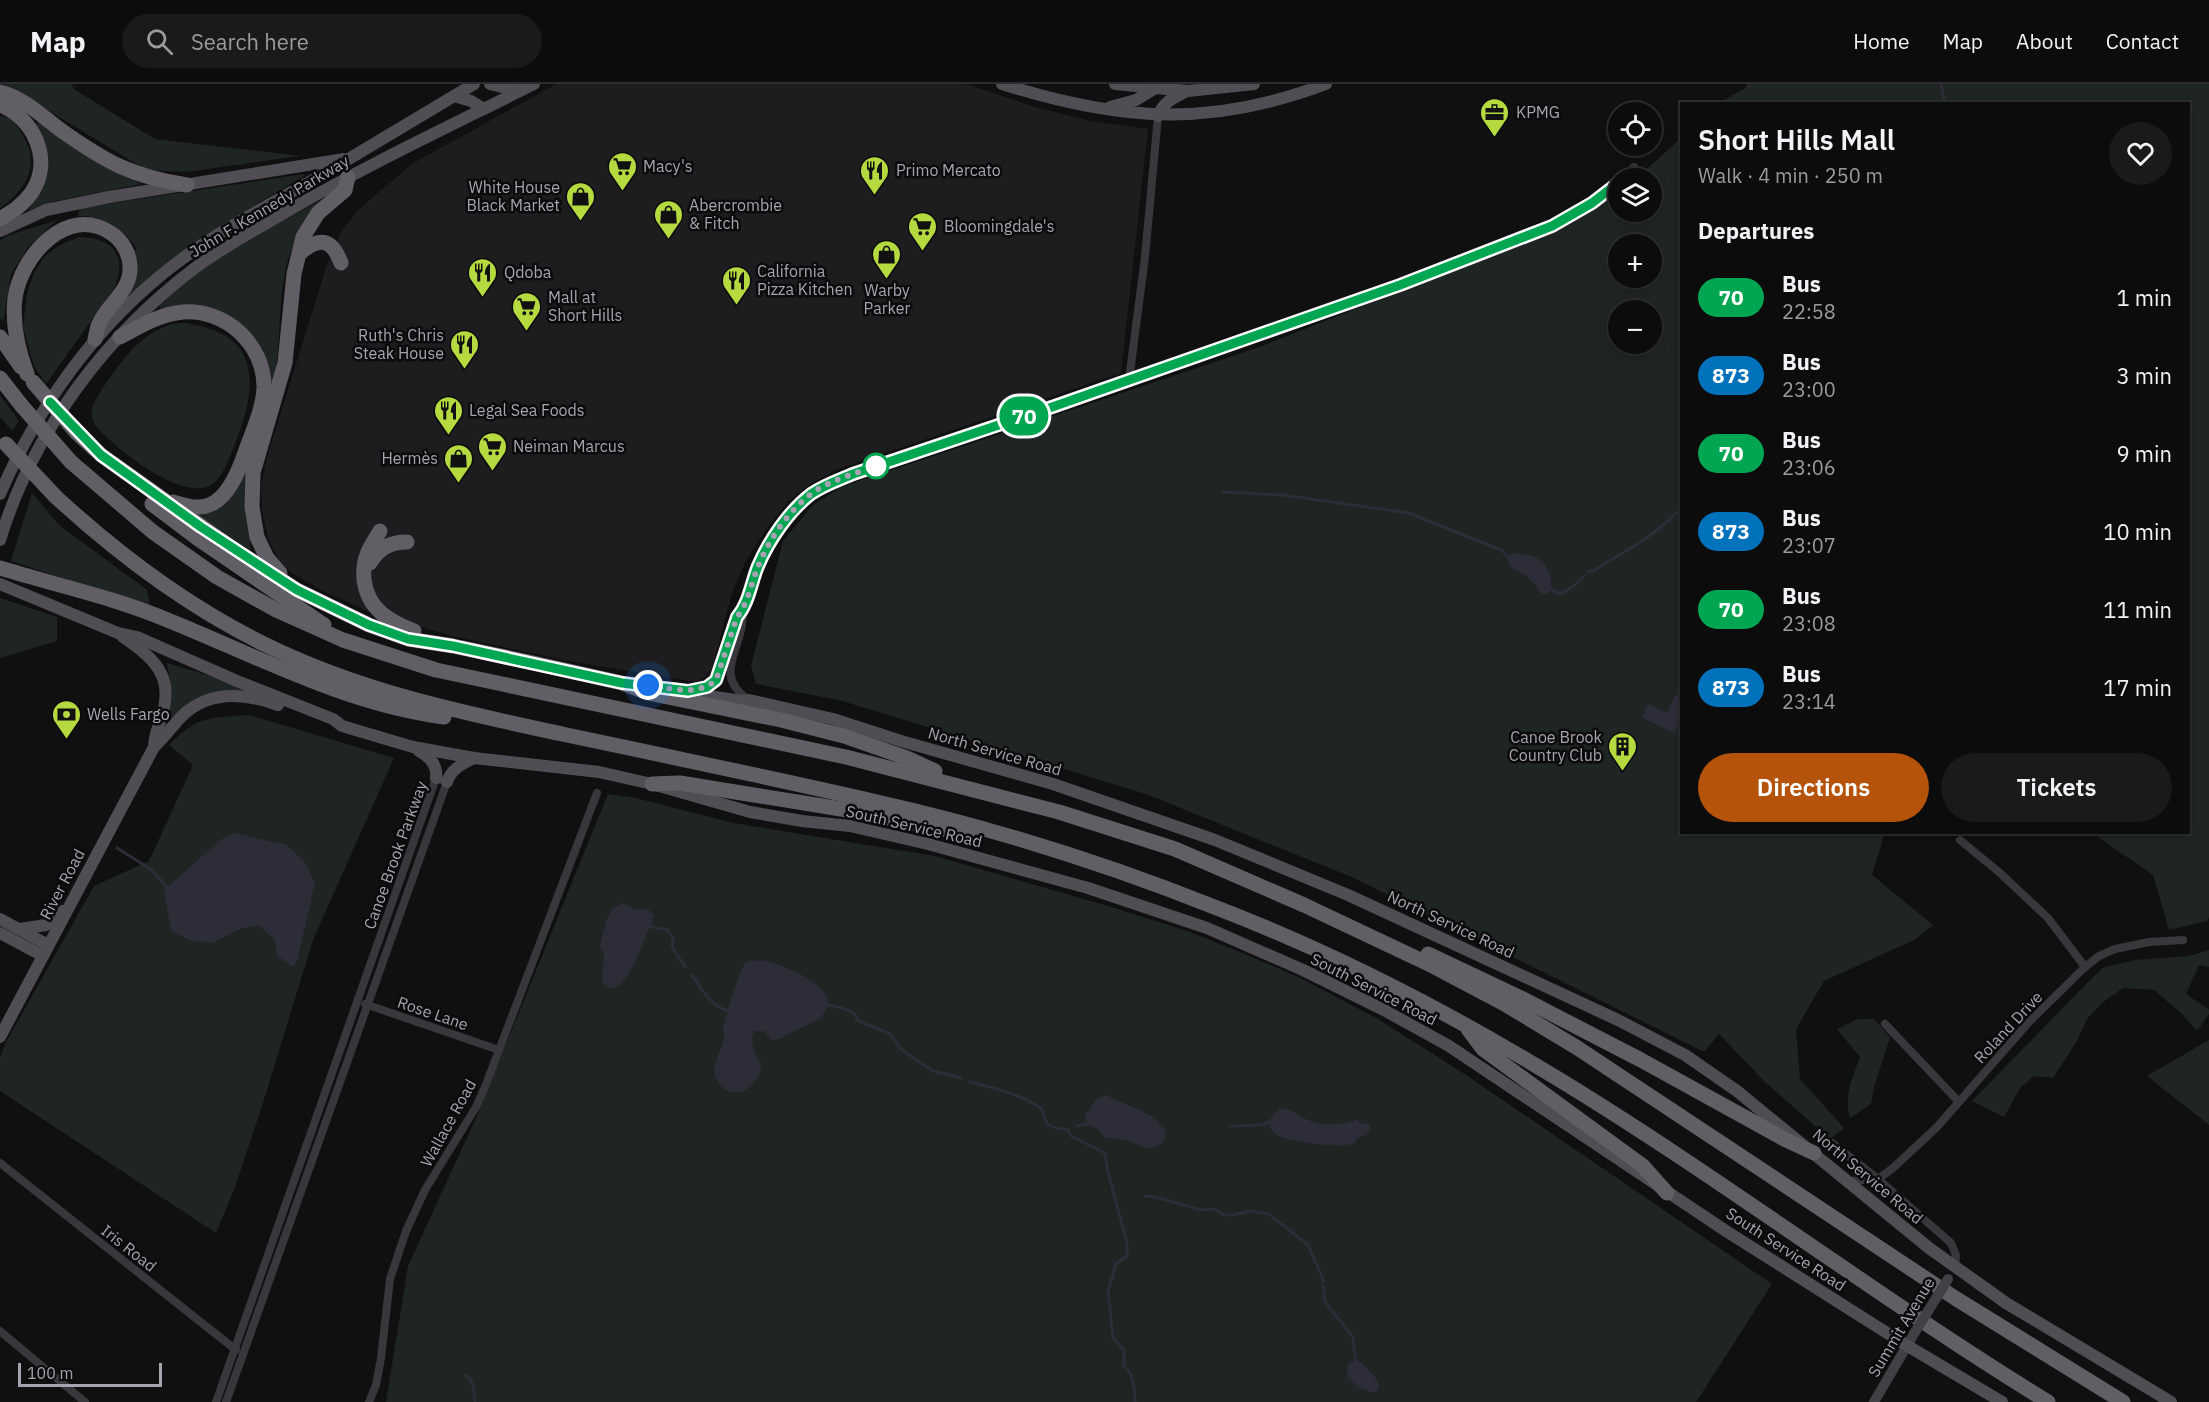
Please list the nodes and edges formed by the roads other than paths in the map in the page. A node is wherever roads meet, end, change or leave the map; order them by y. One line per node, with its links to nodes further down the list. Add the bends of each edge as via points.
1 (474, 84): 11 (main road, John F. Kennedy Parkway)
2 (490, 84): 7 (main road)
3 (1002, 84): 14 (main road)
4 (1115, 84): 8 (main road)
5 (1254, 84): 9 (main road)
6 (1326, 84): 15 (main road, via 1247,108)
7 (531, 85): 13 (main road, John F. Kennedy Parkway)
8 (1154, 89): 9 (main road); 14 (main road, via 1136,100)
9 (1188, 91): 15 (main road, via 1168,100)
10 (0, 92): 18 (highway, via 25,104 121,169)
11 (454, 96): 13 (main road); 16 (main road, John F. Kennedy Parkway)
12 (0, 105): 20 (highway, via 14,111 32,130 40,156 33,191)
13 (484, 110): 17 (main road, John F. Kennedy Parkway)
14 (1100, 110): 15 (main road)
15 (1158, 116): 29 (street)
16 (352, 157): 18 (main road); 26 (main road, John F. Kennedy Parkway, via 183,258 140,293)
17 (348, 177): 22 (highway, via 345,190 312,221); 25 (main road, John F. Kennedy Parkway, via 197,266)
18 (187, 184): 21 (main road, via 46,210)
19 (1608, 191): 29 (street, via 1552,226 1400,285)
20 (0, 219)
21 (0, 231)
22 (300, 253): 23 (highway, via 316,243 327,243); 39 (highway, via 294,274 285,363 256,460 252,507 259,544)
23 (342, 263)
24 (0, 337): 28 (highway)
25 (120, 337): 33 (highway, via 146,322 170,315 206,315 245,337 262,370 261,405 243,459 222,496 209,506 194,507); 35 (main road, John F. Kennedy Parkway, via 85,376 33,458)
26 (95, 339): 28 (highway, via 99,325 125,288 130,266 125,248 115,236 94,225 82,225 47,240 22,274 15,310 18,345); 32 (main road, John F. Kennedy Parkway, via 62,382)
27 (0, 378): 42 (highway, bridge, via 71,462 153,532 208,571 276,610)
28 (30, 378): 31 (highway, bridge)
29 (1129, 380): 40 (street, via 820,488 790,515 767,548)
30 (3, 440): 48 (highway, bridge, via 56,497 125,558 208,614 265,645 386,693)
31 (101, 455): 33 (highway); 42 (highway, via 112,471 197,538)
32 (0, 494)
33 (161, 498): 39 (highway)
34 (380, 531): 38 (highway, via 364,563)
35 (0, 540)
36 (407, 542): 38 (highway, via 396,542 378,552)
37 (6, 577): 41 (main road); 48 (highway, via 146,612 338,691 420,714)
38 (364, 580): 43 (highway, via 370,601 385,618)
39 (297, 590): 43 (highway, via 408,639)
40 (742, 610): 45 (street, via 716,680 707,687); 46 (street, via 744,620 730,680 738,693)
41 (118, 633): 47 (main road, via 137,637); 49 (main road, River Road, via 151,658 165,683 165,703)
42 (343, 640): 54 (highway, via 447,672 846,757)
43 (453, 646): 44 (highway)
44 (622, 683): 45 (main road, North Service Road); 54 (highway, via 648,693 843,736 907,758)
45 (688, 691): 46 (main road, North Service Road)
46 (749, 700): 74 (main road, North Service Road, via 832,718 1053,784 1215,840 1348,894 1685,1055)
47 (342, 726): 49 (main road, River Road, via 331,726 251,697 219,697 190,709); 50 (main road, South Service Road)
48 (557, 733): 56 (highway, via 879,802)
49 (154, 747): 58 (main road, River Road)
50 (413, 747): 51 (main road, South Service Road); 52 (main road, via 428,756)
51 (474, 758): 52 (main road); 53 (main road, South Service Road, via 599,772)
52 (441, 780): 66 (street, Canoe Brook Parkway); 67 (street, Canoe Brook Parkway)
53 (652, 784): 56 (highway, via 680,783 952,831); 78 (main road, South Service Road, via 750,812 850,826 928,844 1088,888 1207,928 1303,970 1449,1046)
54 (979, 790): 59 (highway, via 1175,849)
55 (597, 793): 71 (street, Wallace Road)
56 (993, 832): 68 (highway, via 1072,855 1222,909 1318,951)
57 (1960, 840): 65 (street, via 2048,918)
58 (74, 896): 61 (main road, via 53,921); 64 (main road, River Road)
59 (1304, 905): 74 (highway, via 1500,987); 91 (highway, via 1503,1003 1576,1047 1955,1298)
60 (0, 919): 61 (main road)
61 (20, 929): 64 (main road)
62 (0, 933): 64 (main road)
63 (2183, 940): 65 (street, Roland Drive, via 2115,949)
64 (46, 950): 70 (main road, River Road)
65 (2085, 967): 72 (street, Roland Drive, via 2028,1023)
66 (358, 1001): 67 (street, Rose Lane); 82 (street, Canoe Brook Parkway)
67 (368, 1005): 71 (street, Rose Lane); 83 (street, Canoe Brook Parkway)
68 (1465, 1024): 78 (highway, via 1483,1048 1642,1166); 90 (highway, via 1615,1115)
69 (1885, 1024): 72 (street)
70 (0, 1037)
71 (499, 1050): 87 (street, Wallace Road, via 476,1107 425,1190 406,1231 390,1279 381,1358)
72 (1959, 1102): 76 (street, Roland Drive)
73 (1832, 1143): 76 (street)
74 (1814, 1153): 77 (main road, North Service Road)
75 (0, 1163): 82 (street, Iris Road)
76 (1878, 1179): 77 (street); 79 (street, via 1951,1243)
77 (1848, 1181): 79 (main road, North Service Road)
78 (1667, 1192): 81 (main road, South Service Road)
79 (1956, 1268): 81 (street, Summit Avenue, bridge); 92 (main road, North Service Road, via 2006,1303)
80 (0, 1331): 84 (street)
81 (1906, 1345): 88 (street, Summit Avenue); 89 (main road, South Service Road)
82 (234, 1348): 83 (street, Iris Road); 85 (street, Canoe Brook Parkway)
83 (242, 1355): 86 (street, Canoe Brook Parkway)
84 (85, 1402)
85 (216, 1402)
86 (226, 1402)
87 (369, 1402)
88 (1874, 1402)
89 (2002, 1402)
90 (2048, 1402)
91 (2123, 1402)
92 (2171, 1402)

